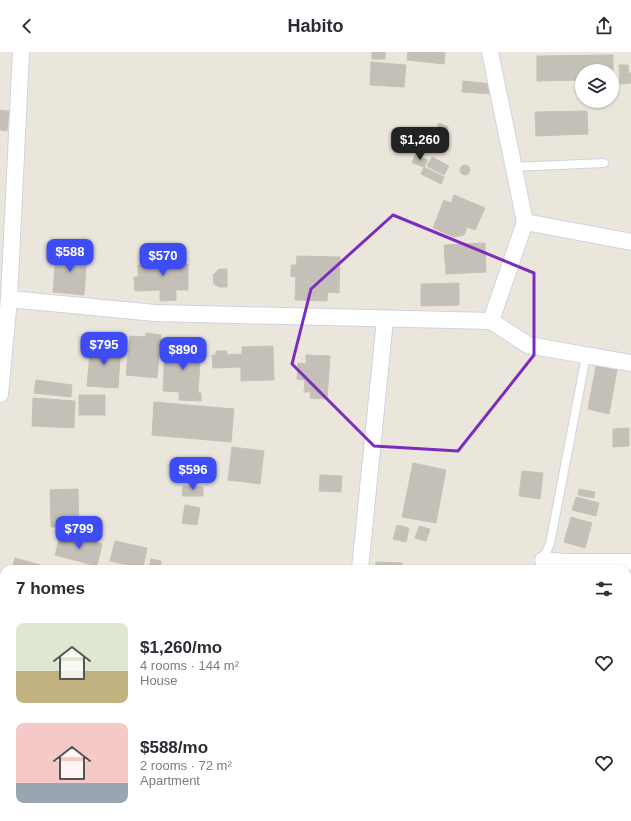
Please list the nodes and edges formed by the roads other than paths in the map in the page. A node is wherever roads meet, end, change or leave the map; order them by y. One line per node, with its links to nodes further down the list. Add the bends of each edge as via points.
1 (21, 52): 7 (street)
2 (490, 52): 4 (street)
3 (604, 163): 4 (lane)
4 (514, 167): 5 (street)
5 (525, 222): 6 (street); 9 (street)
6 (631, 242)
7 (9, 299): 8 (street, via 155,313); 12 (street)
8 (385, 319): 9 (street); 15 (street)
9 (491, 320): 10 (street, via 528,345)
10 (586, 356): 11 (street); 16 (lane, via 550,544)
11 (631, 363)
12 (1, 368): 13 (street)
13 (0, 394)
14 (631, 562): 16 (street, via 564,562)
15 (360, 565)
16 (540, 565)

